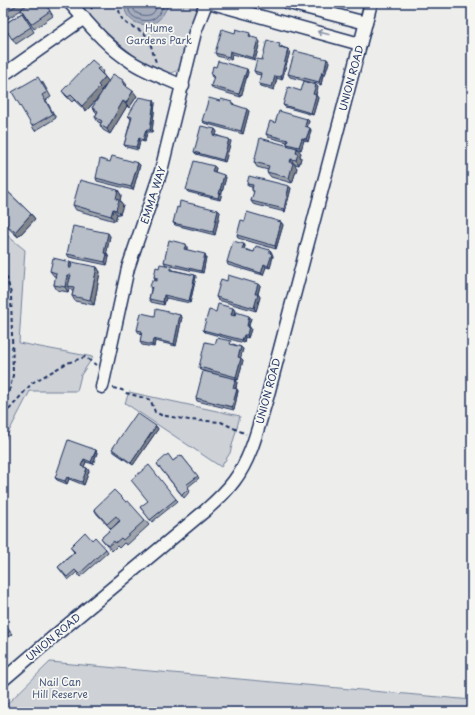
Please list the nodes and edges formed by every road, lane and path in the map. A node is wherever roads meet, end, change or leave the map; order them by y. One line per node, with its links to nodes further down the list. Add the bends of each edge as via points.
1 (70, 3): 7 (street)
2 (119, 3): 11 (path, via 121,18 148,38 158,67)
3 (206, 3): 12 (street, EMMA WAY, via 195,32)
4 (212, 3): 9 (street, one-way to 4)
5 (289, 3): 8 (street)
6 (371, 3): 8 (street, UNION ROAD)
7 (84, 18): 10 (street); 11 (street, via 119,53)
8 (366, 23): 9 (street, UNION ROAD)
9 (360, 44): 18 (street, UNION ROAD)
10 (3, 75)
11 (156, 75): 12 (street)
12 (183, 86): 15 (street, EMMA WAY, via 161,171 128,268)
13 (3, 263): 16 (path, via 11,294 13,374 9,392)
14 (98, 367): 17 (path, via 85,357 67,363 32,383 7,412)
15 (102, 387): 18 (path, via 115,388 148,398 155,412 161,415 221,422)
16 (3, 402)
17 (3, 413)
18 (256, 437): 19 (street, UNION ROAD, via 244,466 222,496)
19 (3, 680)

